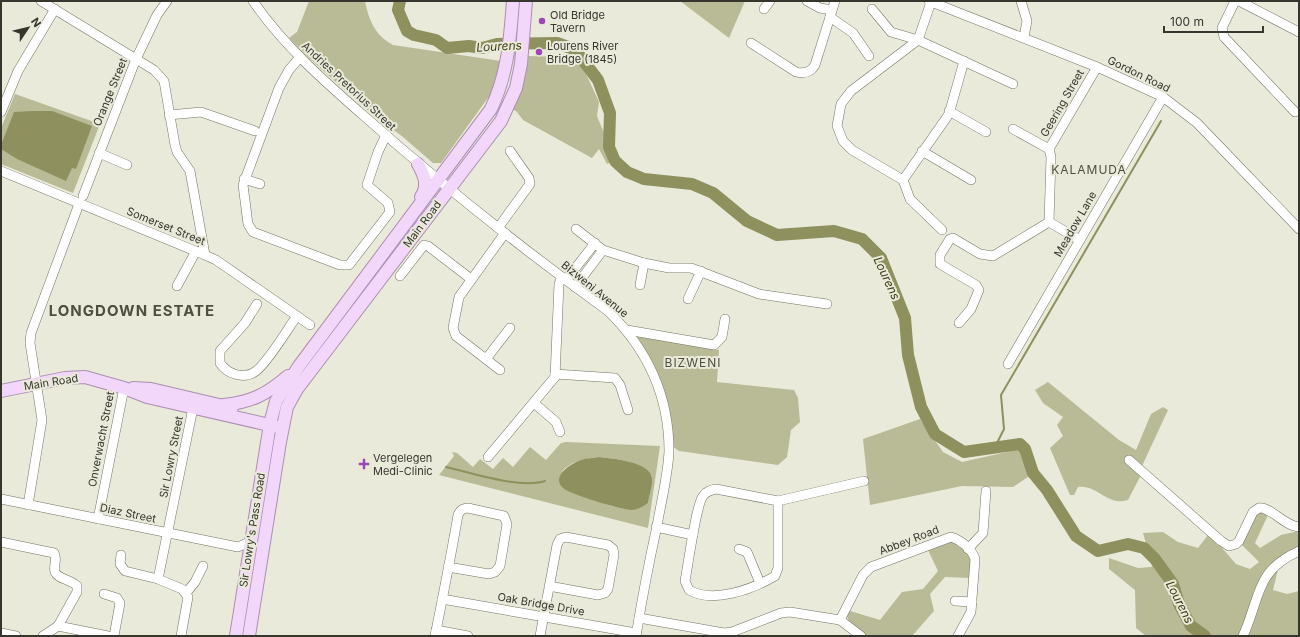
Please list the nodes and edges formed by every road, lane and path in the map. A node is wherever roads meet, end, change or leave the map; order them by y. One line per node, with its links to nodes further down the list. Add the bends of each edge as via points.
1 (41, 1): 13 (street)
2 (167, 1): 23 (street, Orange Street, via 157,15)
3 (253, 1): 22 (street, Andries Pretorius Street, via 280,37)
4 (513, 1): 44 (main road, Main Road, via 504,79 491,109)
5 (770, 1): 14 (street)
6 (807, 1): 16 (street)
7 (835, 1): 16 (street)
8 (930, 1): 18 (street, Gordon Road); 19 (street)
9 (1020, 1): 18 (street, via 1027,21)
10 (1235, 1): 30 (street, via 1222,28 1224,37)
11 (1239, 1): 17 (street)
12 (528, 4): 48 (main road, Main Road, via 516,88 501,120)
13 (55, 9): 23 (street); 29 (street, via 18,71)
14 (764, 9)
15 (872, 9): 19 (street, via 891,32)
16 (831, 14): 20 (street, via 815,65 806,72 796,72); 21 (street, via 853,33)
17 (1299, 32)
18 (1024, 37): 25 (street, Gordon Road)
19 (918, 40): 24 (street); 45 (street, via 851,91 841,104 837,119 843,141 852,150)
20 (751, 42)
21 (869, 56)
22 (300, 57): 35 (street, Andries Pretorius Street); 43 (street, via 279,88)
23 (136, 59): 31 (street, via 154,70 164,81); 39 (street, Orange Street)
24 (964, 61): 26 (street); 28 (street)
25 (1097, 67): 27 (street, Gordon Road); 36 (street, Geering Street)
26 (1012, 84)
27 (1163, 97): 53 (street, Gordon Road, via 1197,123); 56 (street, Meadow Lane)
28 (950, 111): 34 (street); 38 (street)
29 (1, 112)
30 (1295, 112)
31 (170, 115): 33 (street, via 201,112); 59 (street, via 177,152 190,171)
32 (1013, 129): 36 (street)
33 (255, 131)
34 (986, 132)
35 (386, 136): 40 (street, Andries Pretorius Street); 43 (street, via 367,185 388,203 390,212 352,262 346,266 253,232 248,224 243,195)
36 (1049, 149): 51 (street, Geering Street)
37 (510, 151): 55 (street, via 529,178 530,184)
38 (922, 151): 45 (street); 46 (street)
39 (99, 153): 41 (street); 49 (street, Orange Street)
40 (418, 164): 44 (street, Andries Pretorius Street); 50 (main road, via 426,184)
41 (127, 165)
42 (1, 170): 49 (street, Somerset Street)
43 (244, 179): 47 (street)
44 (438, 180): 48 (street, Andries Pretorius Street); 50 (main road, Main Road)
45 (903, 180): 54 (street, via 910,199)
46 (971, 180)
47 (260, 184)
48 (448, 189): 55 (street, Bizweni Avenue); 90 (main road, Main Road, via 297,390 287,407)
49 (81, 200): 59 (street, Somerset Street); 82 (street, Orange Street, via 30,333)
50 (414, 210): 79 (main road, Main Road)
51 (1049, 222): 56 (street); 73 (street, via 999,254 989,257 952,238 940,255 940,264 976,285 979,290 971,309)
52 (576, 229): 57 (street)
53 (1299, 229)
54 (942, 230)
55 (502, 231): 63 (street, via 495,247); 64 (street, Bizweni Avenue)
56 (1080, 240): 78 (street, Meadow Lane)
57 (595, 243): 58 (street); 64 (street)
58 (603, 250): 60 (street); 67 (street)
59 (201, 253): 66 (street); 71 (street, Somerset Street, via 216,260)
60 (644, 263): 61 (street); 65 (street)
61 (701, 271): 68 (street); 70 (street, via 759,294)
62 (400, 276): 63 (street, via 421,247 426,245)
63 (471, 279): 77 (street, via 458,300 453,331)
64 (564, 279): 67 (street, Bizweni Avenue); 81 (street, via 559,284)
65 (640, 285)
66 (177, 286)
67 (575, 287): 76 (street, Bizweni Avenue, via 608,311)
68 (688, 298)
69 (257, 304): 71 (street, via 245,323 220,351 220,363 230,373 243,375 257,371)
70 (827, 304)
71 (297, 316): 74 (street, Somerset Street)
72 (725, 319): 76 (street, via 722,337 714,345)
73 (959, 323)
74 (310, 325)
75 (510, 328): 77 (street)
76 (627, 330): 100 (street, Bizweni Avenue, via 656,377 666,413 669,452)
77 (486, 359): 80 (street)
78 (1008, 364)
79 (299, 366): 86 (main road, via 262,396 244,403); 89 (main road, Main Road, via 276,401)
80 (500, 370)
81 (556, 374): 85 (street); 88 (street, via 615,378)
82 (36, 383): 83 (main road, Main Road, via 85,377); 84 (main road, Main Road); 98 (street, Orange Street, via 42,429)
83 (124, 388): 86 (main road, Main Road, via 151,389); 87 (main road, Main Road, via 147,397); 99 (street, Onverwacht Street)
84 (1, 391)
85 (534, 403): 91 (street, via 556,422); 92 (street)
86 (219, 405): 89 (main road, Main Road)
87 (193, 408): 89 (main road, Main Road); 102 (street, Sir Lowry Street)
88 (628, 410)
89 (270, 420): 90 (main road, Main Road); 105 (main road, Sir Lowry's Pass Road)
90 (283, 423): 134 (main road, Sir Lowry's Pass Road)
91 (560, 432)
92 (488, 457)
93 (1129, 460): 101 (street, via 1229,546 1239,541 1253,512 1258,508 1265,508 1286,523)
94 (864, 481): 97 (street)
95 (986, 491): 106 (street, via 983,533)
96 (1, 499): 98 (street, Diaz Street)
97 (778, 500): 103 (street, via 710,490 700,501); 113 (street, via 778,570 773,577)
98 (28, 505): 99 (street, Diaz Street)
99 (98, 519): 102 (street, Diaz Street)
100 (656, 527): 103 (street); 121 (street, Bizweni Avenue)
101 (1299, 527)
102 (168, 534): 105 (street, Diaz Street, via 238,547); 112 (street, Sir Lowry Street)
103 (693, 536): 113 (street, via 685,581 689,590 725,596)
104 (1, 542): 123 (street, via 54,553 57,574 77,586 77,592)
105 (249, 542): 133 (main road, Sir Lowry's Pass Road)
106 (968, 548): 119 (street, via 975,558); 122 (street, Abbey Road, via 958,539 949,537 871,568 863,575)
107 (739, 549): 113 (street, via 747,552)
108 (1299, 550): 139 (street, via 1280,560 1267,574)
109 (121, 556): 112 (street, via 120,564 125,572)
110 (203, 566): 115 (street, via 196,582)
111 (448, 567): 111 (street, via 489,574 496,572 500,566 507,524 504,516 468,508 460,511); 117 (street)
112 (158, 580): 115 (street)
113 (760, 583)
114 (549, 586): 114 (street, via 603,594 608,589 613,549 608,545 562,538 557,545); 120 (street)
115 (186, 593): 132 (street, via 188,601)
116 (104, 594): 131 (street, via 117,598 120,603)
117 (442, 599): 120 (street, Oak Bridge Drive); 125 (street)
118 (955, 601): 119 (street)
119 (972, 602): 138 (street, via 970,616)
120 (543, 617): 126 (street, Oak Bridge Drive); 136 (street)
121 (639, 618): 126 (street, Bizweni Avenue); 127 (street)
122 (840, 620): 127 (street, via 786,612 732,632); 137 (street)
123 (58, 626): 129 (street); 130 (street)
124 (1, 633): 128 (street)
125 (436, 633): 135 (street)
126 (636, 634)
127 (718, 634)
128 (16, 636)
129 (43, 636)
130 (108, 636)
131 (114, 636)
132 (181, 636)
133 (236, 636)
134 (249, 636)
135 (468, 636)
136 (540, 636)
137 (860, 636)
138 (958, 636)
139 (1243, 636)

